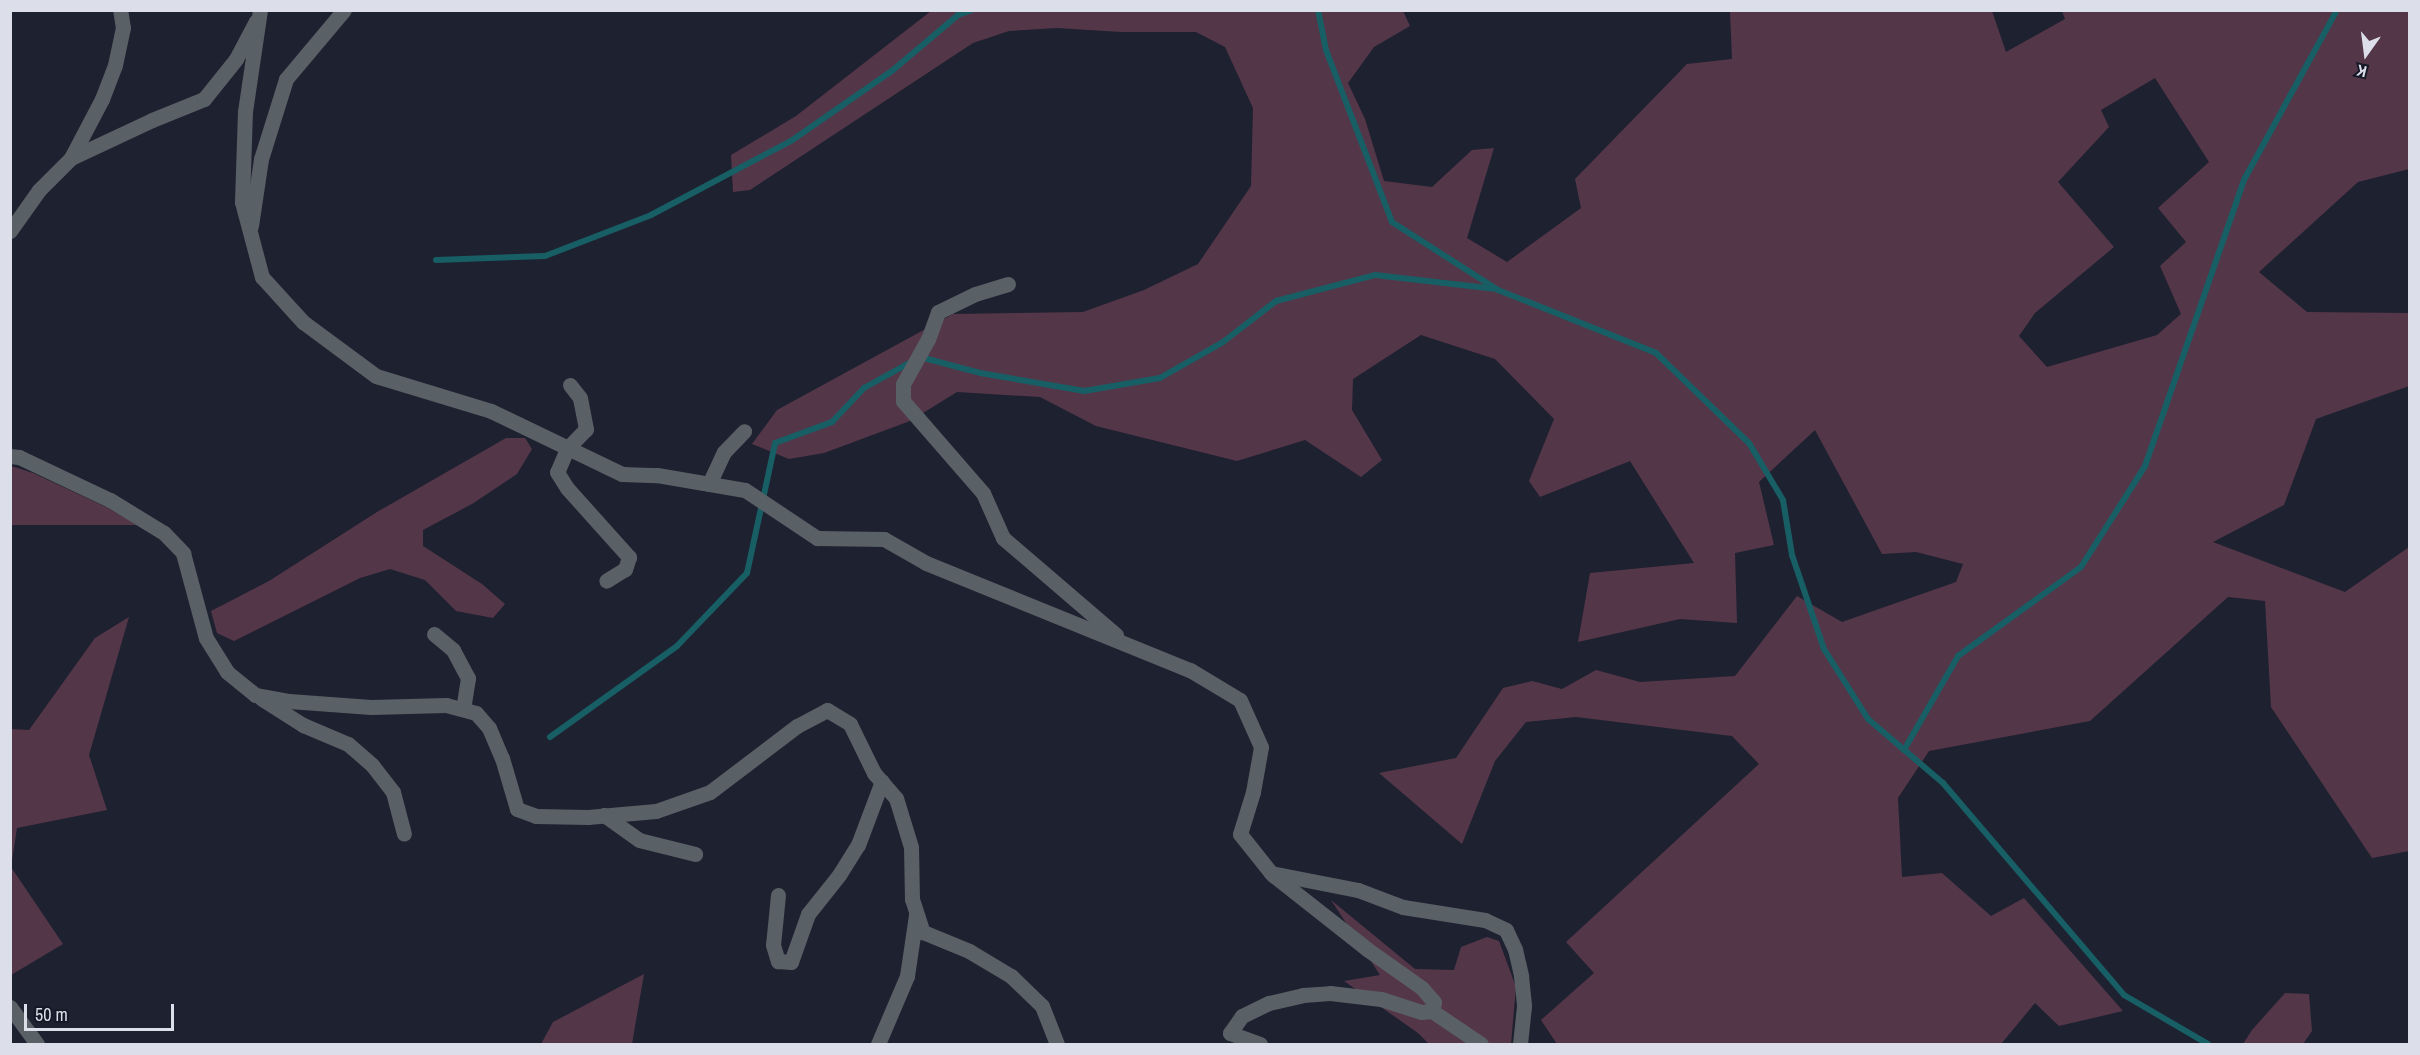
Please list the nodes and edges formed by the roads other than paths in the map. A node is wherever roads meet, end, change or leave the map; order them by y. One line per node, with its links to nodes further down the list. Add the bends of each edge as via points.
1 (120, 10): 4 (street, via 123,28 115,64 102,99)
2 (344, 10): 6 (street, via 286,79 261,159)
3 (260, 12): 4 (street, via 236,59 204,99); 6 (street, via 245,111 242,202)
4 (71, 158): 5 (street, via 39,190)
5 (10, 231)
6 (250, 232): 10 (street, via 262,277 303,322 376,376 491,411)
7 (1008, 284): 15 (street, via 938,312 903,384 903,401 983,493 1003,538)
8 (570, 385): 10 (street, via 580,398 586,429)
9 (744, 431): 12 (street, via 724,452)
10 (567, 449): 12 (street, via 622,474 657,475); 13 (street, via 557,472 628,557 624,569)
11 (10, 456): 16 (street, via 110,500 164,533 183,553 206,638 227,672)
12 (709, 484): 15 (street, via 745,490 817,538 884,539 926,563)
13 (606, 581)
14 (434, 634): 17 (street, via 453,650 468,678)
15 (1127, 644): 22 (street, via 1190,670 1240,700 1261,747 1240,834)
16 (255, 695): 17 (street, via 371,707 446,705); 20 (street, via 303,725 348,744 372,765 393,792)
17 (463, 709): 19 (street, via 476,713 489,728 517,809 536,816)
18 (882, 782): 19 (street, via 850,724 827,710 797,726 710,792 656,811); 23 (street, via 858,845 808,914 791,962 778,961 773,945); 24 (street, via 896,798 911,847)
19 (604, 815): 21 (street, via 639,840)
20 (404, 834)
21 (695, 854)
22 (1270, 873): 26 (street, via 1422,988 1434,1002); 32 (street, via 1358,890 1403,907 1485,920 1506,930 1521,976 1524,1006)
23 (778, 895)
24 (916, 912): 28 (street, via 907,976); 29 (street, via 924,932 969,951 1011,976 1042,1006)
25 (10, 1007): 27 (street)
26 (1432, 1011): 30 (street, via 1421,1012 1381,999 1330,993 1303,995 1269,1003 1242,1016 1230,1033); 31 (street)
27 (37, 1044)
28 (878, 1044)
29 (1057, 1044)
30 (1260, 1044)
31 (1481, 1044)
32 (1520, 1044)

